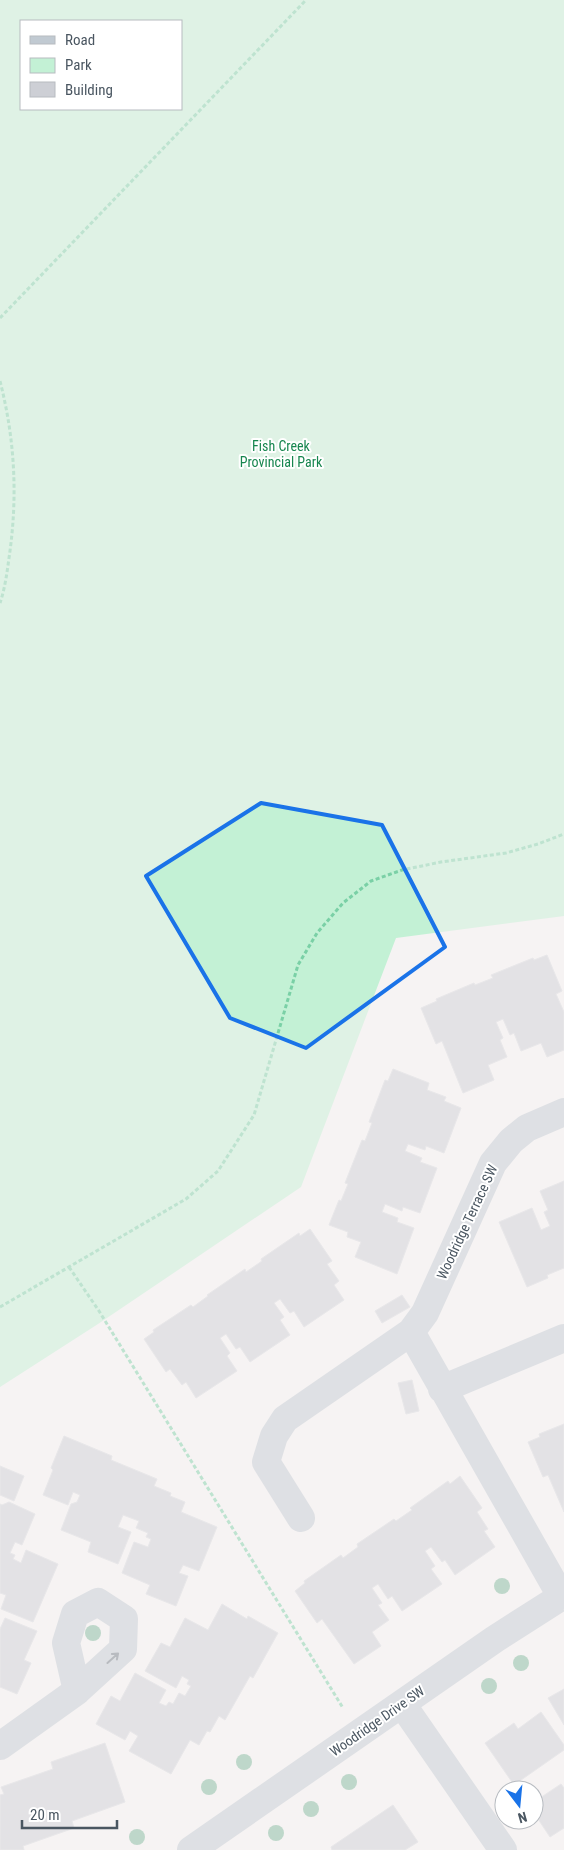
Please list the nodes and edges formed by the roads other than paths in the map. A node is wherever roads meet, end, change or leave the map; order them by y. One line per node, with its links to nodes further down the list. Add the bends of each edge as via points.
1 (564, 1112): 2 (street, Woodridge Terrace SW, via 527,1128 493,1163 425,1313)
2 (411, 1332): 4 (street); 5 (street, Woodridge Terrace SW, via 284,1419 266,1462)
3 (564, 1338): 4 (street)
4 (442, 1388): 6 (street)
5 (301, 1518)
6 (563, 1596): 8 (street, Woodridge Drive SW)
7 (77, 1690): 9 (street)
8 (402, 1704): 10 (street, Woodridge Drive SW); 11 (street)
9 (0, 1746)
10 (191, 1850)
11 (503, 1850)

